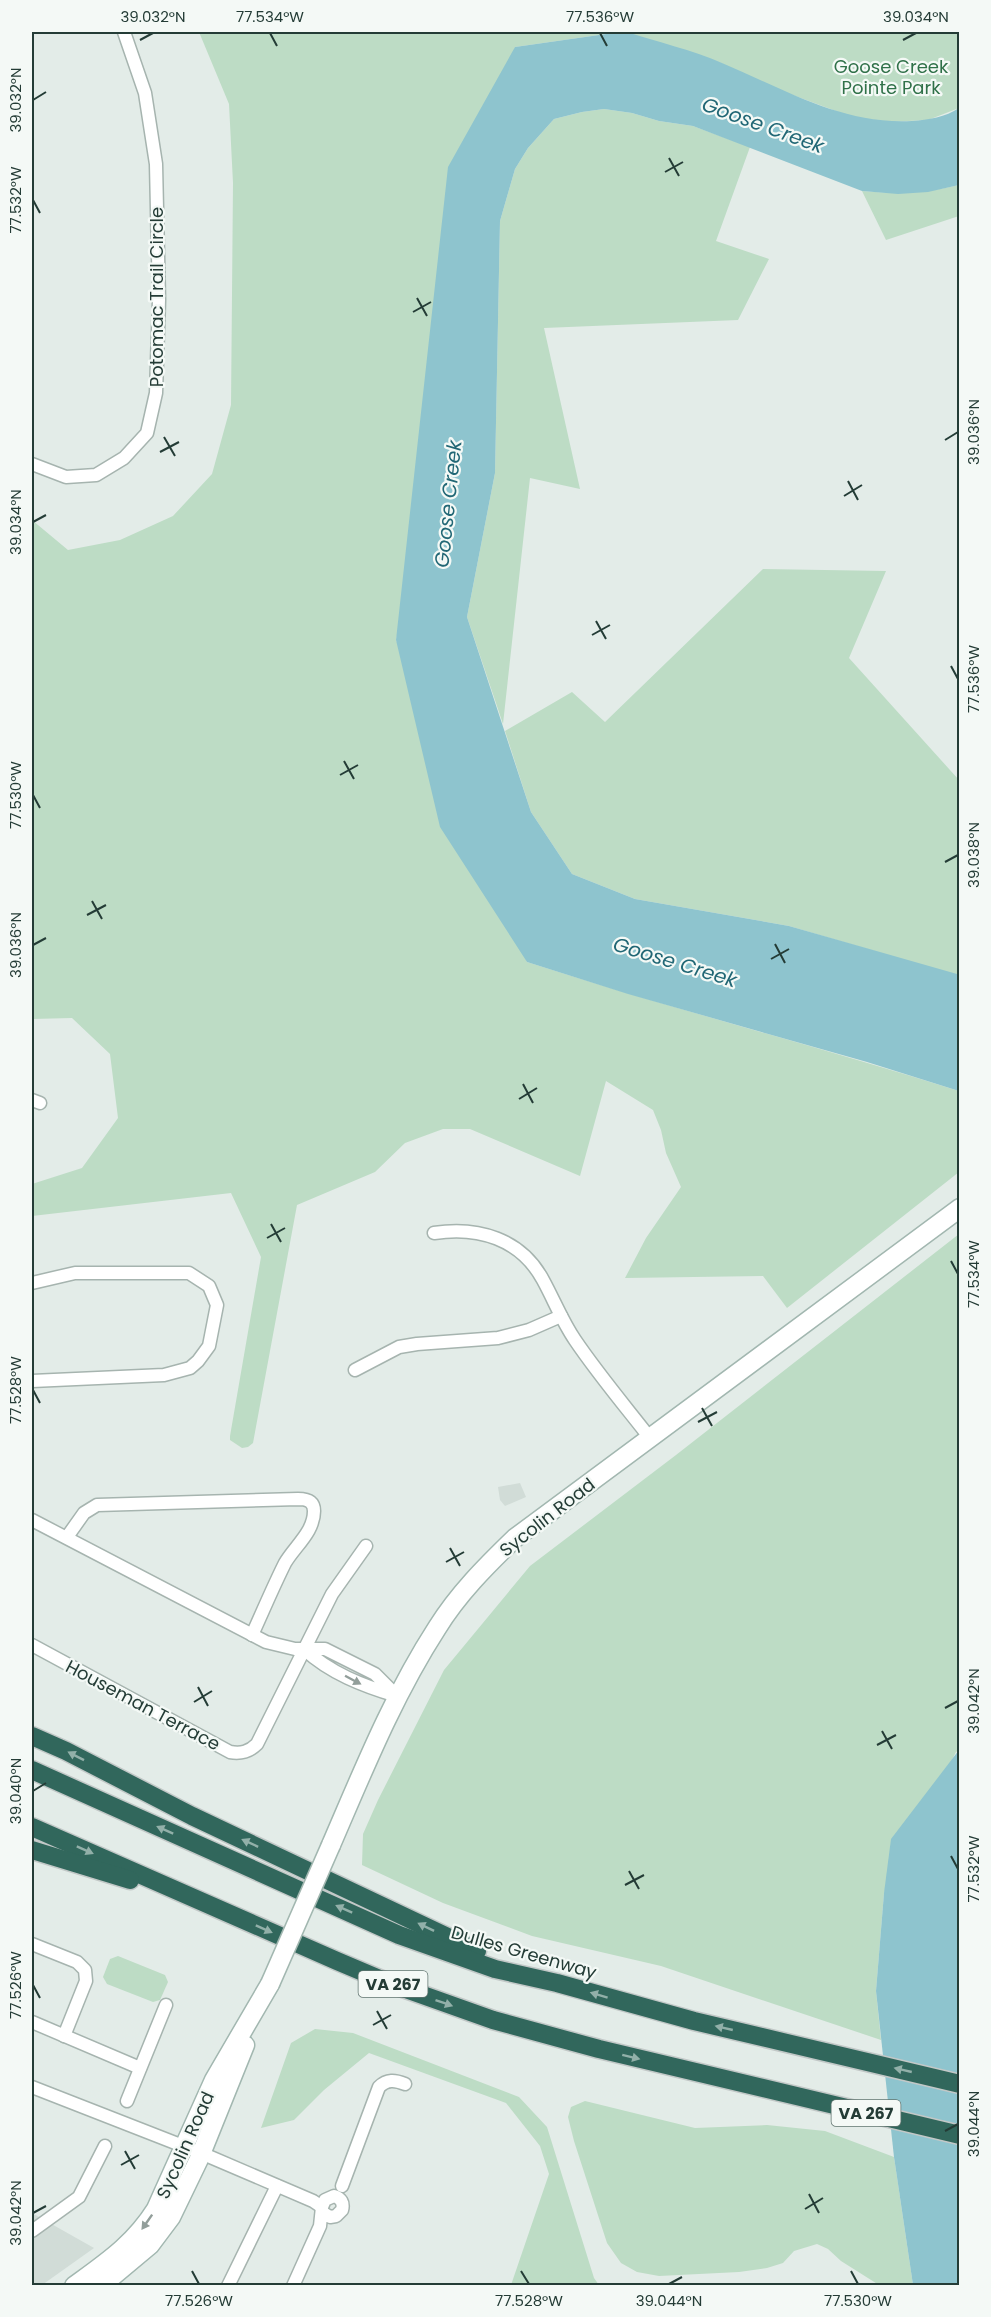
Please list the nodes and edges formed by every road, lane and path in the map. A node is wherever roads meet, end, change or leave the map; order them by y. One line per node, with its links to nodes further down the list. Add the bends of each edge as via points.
1 (124, 32): 2 (street, Potomac Trail Circle, via 145,93 156,164 156,393 147,433 124,458 96,475 66,477)
2 (32, 464)
3 (960, 1208): 9 (main road, Sycolin Road)
4 (434, 1233): 6 (street, via 469,1230 512,1245 536,1267)
5 (32, 1283): 8 (street, via 75,1273 189,1273 209,1286 218,1305 209,1346 198,1361 183,1370 164,1375)
6 (561, 1316): 7 (street, via 498,1338 399,1347); 9 (street, via 584,1353)
7 (355, 1370)
8 (32, 1381)
9 (650, 1438): 16 (main road, Sycolin Road, via 514,1538 476,1576 438,1626)
10 (32, 1520): 11 (street)
11 (67, 1537): 13 (street); 13 (street, via 84,1513 97,1505 298,1498 309,1501 314,1507 309,1530 287,1561)
12 (366, 1546): 15 (street, via 332,1594)
13 (252, 1635): 15 (street, via 266,1642)
14 (32, 1645): 15 (street, Houseman Terrace, via 236,1753 257,1744)
15 (304, 1649): 16 (street, via 318,1662 367,1687)
16 (397, 1696): 34 (main road, Sycolin Road, bridge)
17 (32, 1736): 23 (highway, one-way to 17, via 456,1942)
18 (32, 1770): 23 (highway, Dulles Greenway / VA 267, one-way to 18, via 495,1969 399,1935)
19 (32, 1827): 21 (highway, VA 267, one-way to 21)
20 (32, 1850): 21 (highway)
21 (202, 1901): 32 (highway, VA 267, one-way to 32, via 337,1961 461,2009 556,2038)
22 (32, 1947): 26 (street, via 77,1962 86,1970 86,1981)
23 (557, 1983): 29 (highway, Dulles Greenway / VA 267, one-way to 23, via 694,2021)
24 (166, 2005): 27 (street)
25 (32, 2022): 26 (street)
26 (64, 2036): 27 (street)
27 (140, 2068): 31 (street)
28 (405, 2084): 36 (street, via 387,2081 379,2087 342,2186)
29 (960, 2084)
30 (32, 2087): 34 (street)
31 (127, 2101)
32 (960, 2135)
33 (105, 2146): 37 (street, via 80,2197)
34 (193, 2150): 35 (street); 38 (main road, Sycolin Road, one-way to 38, via 131,2242); 39 (main road, Sycolin Road, via 180,2199 161,2232)
35 (277, 2186): 36 (street); 40 (street)
36 (326, 2208): 41 (street)
37 (32, 2231)
38 (74, 2286)
39 (101, 2286)
40 (228, 2286)
41 (293, 2286)

